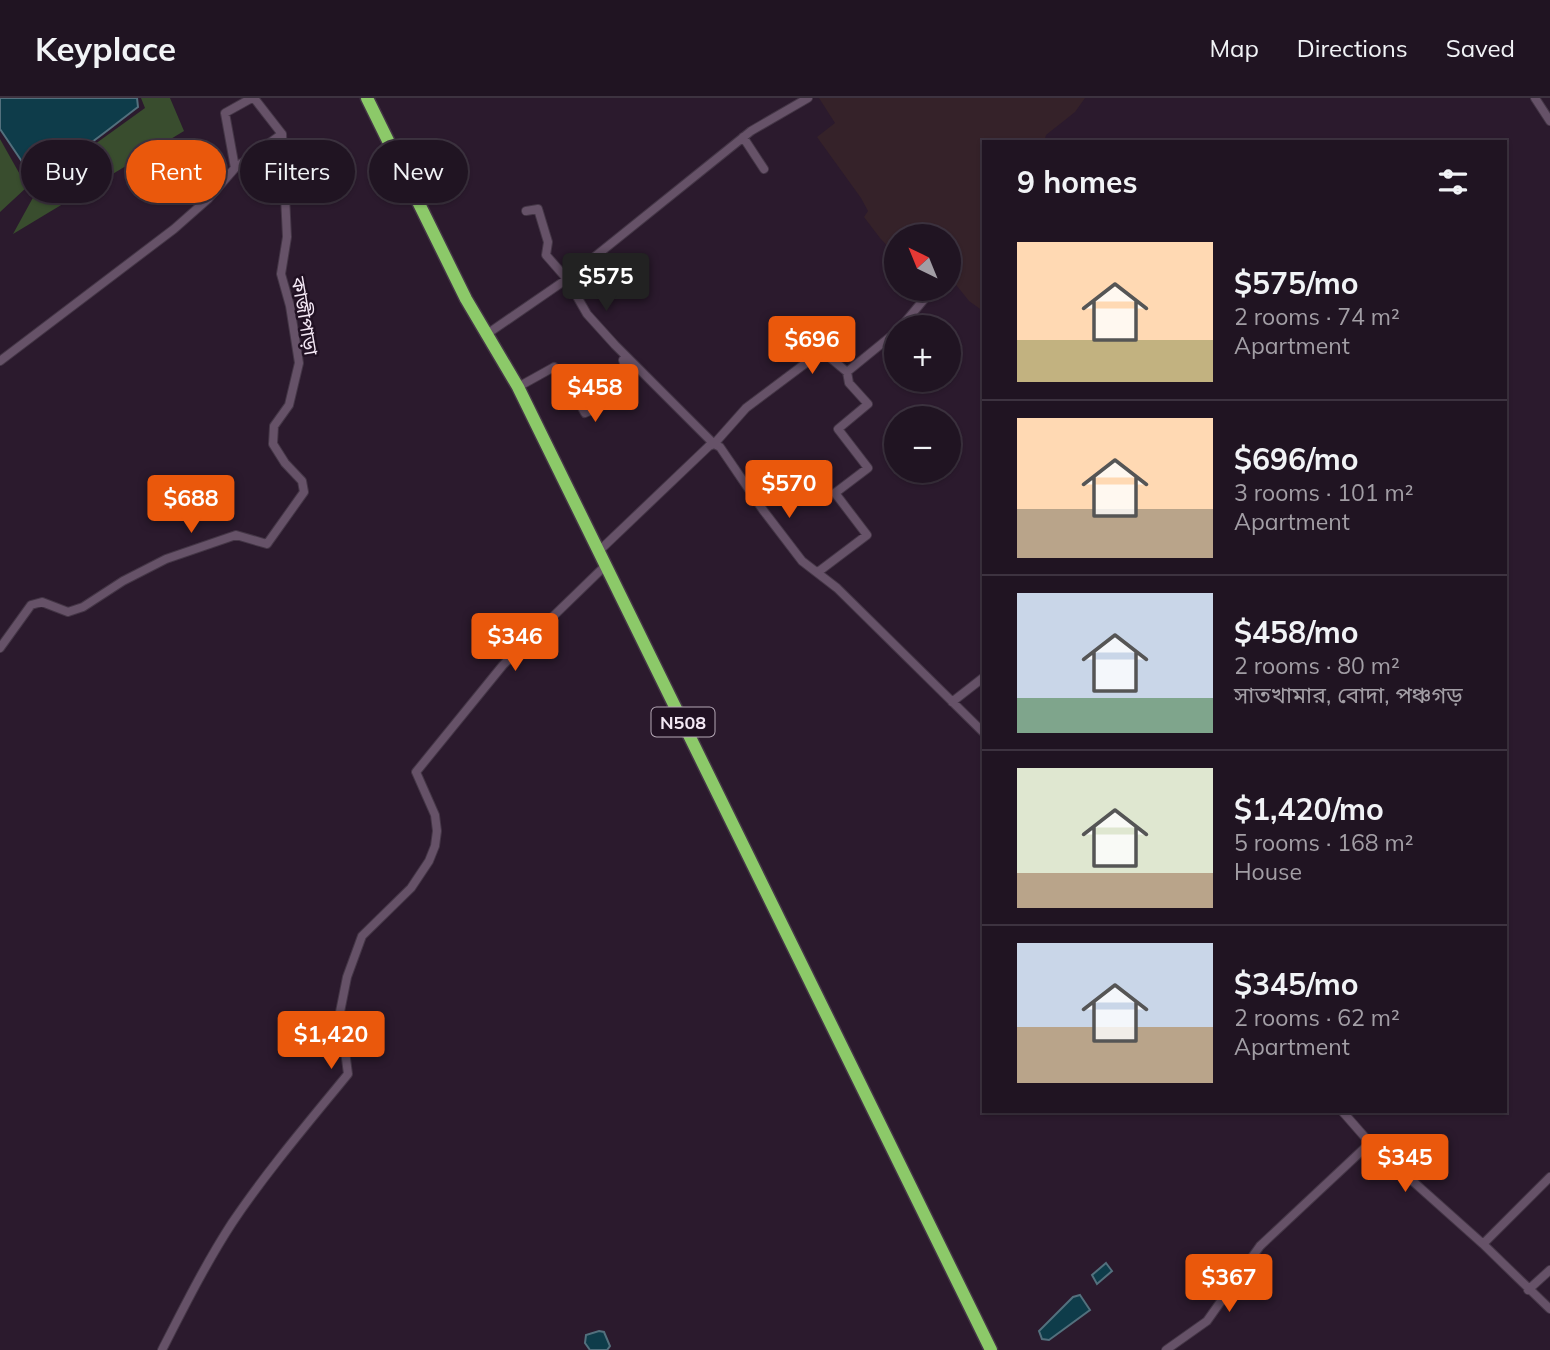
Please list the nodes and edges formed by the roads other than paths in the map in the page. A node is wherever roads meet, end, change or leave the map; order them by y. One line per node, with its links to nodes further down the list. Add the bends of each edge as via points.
1 (253, 98): 6 (street); 8 (street, via 225,113)
2 (367, 98): 14 (highway, N508)
3 (808, 98): 7 (street)
4 (1535, 98): 5 (street)
5 (1550, 121)
6 (282, 134): 8 (street); 24 (street, কাজীপাড়া, via 287,237 281,274 299,363 289,405 274,426 273,444 302,481 304,492 267,544 236,535 166,559 83,607 68,612 42,603 31,606)
7 (743, 137): 9 (street); 11 (street)
8 (235, 168): 17 (street, via 174,229)
9 (764, 169)
10 (526, 211): 11 (street, via 538,209 548,242 546,255)
11 (567, 279): 14 (street); 20 (street, via 587,314)
12 (923, 301): 13 (street)
13 (911, 315)
14 (487, 334): 19 (highway, N508)
15 (884, 342): 18 (street)
16 (624, 360): 19 (street, via 627,392 584,413 554,367)
17 (0, 361)
18 (847, 372): 20 (street, via 822,351 746,408); 23 (street, via 849,383 868,404 838,429 868,468 835,494 867,534)
19 (518, 387): 21 (highway, N508)
20 (714, 444): 21 (street); 23 (street, via 802,561)
21 (598, 551): 22 (highway, N508)
22 (606, 565): 35 (street, via 503,665 416,772 435,816 435,846 411,888 362,936 340,1012 348,1074 232,1223); 36 (highway, N508)
23 (818, 572): 26 (street)
24 (0, 648)
25 (982, 679): 26 (street)
26 (953, 702): 27 (street)
27 (982, 731)
28 (1344, 1113): 29 (street)
29 (1370, 1143): 31 (street); 37 (street, via 1261,1245 1207,1321)
30 (1550, 1177): 31 (street)
31 (1483, 1244): 33 (street)
32 (1550, 1270): 33 (street)
33 (1528, 1290): 34 (street)
34 (1550, 1309)
35 (162, 1350)
36 (992, 1350)
37 (1166, 1350)

